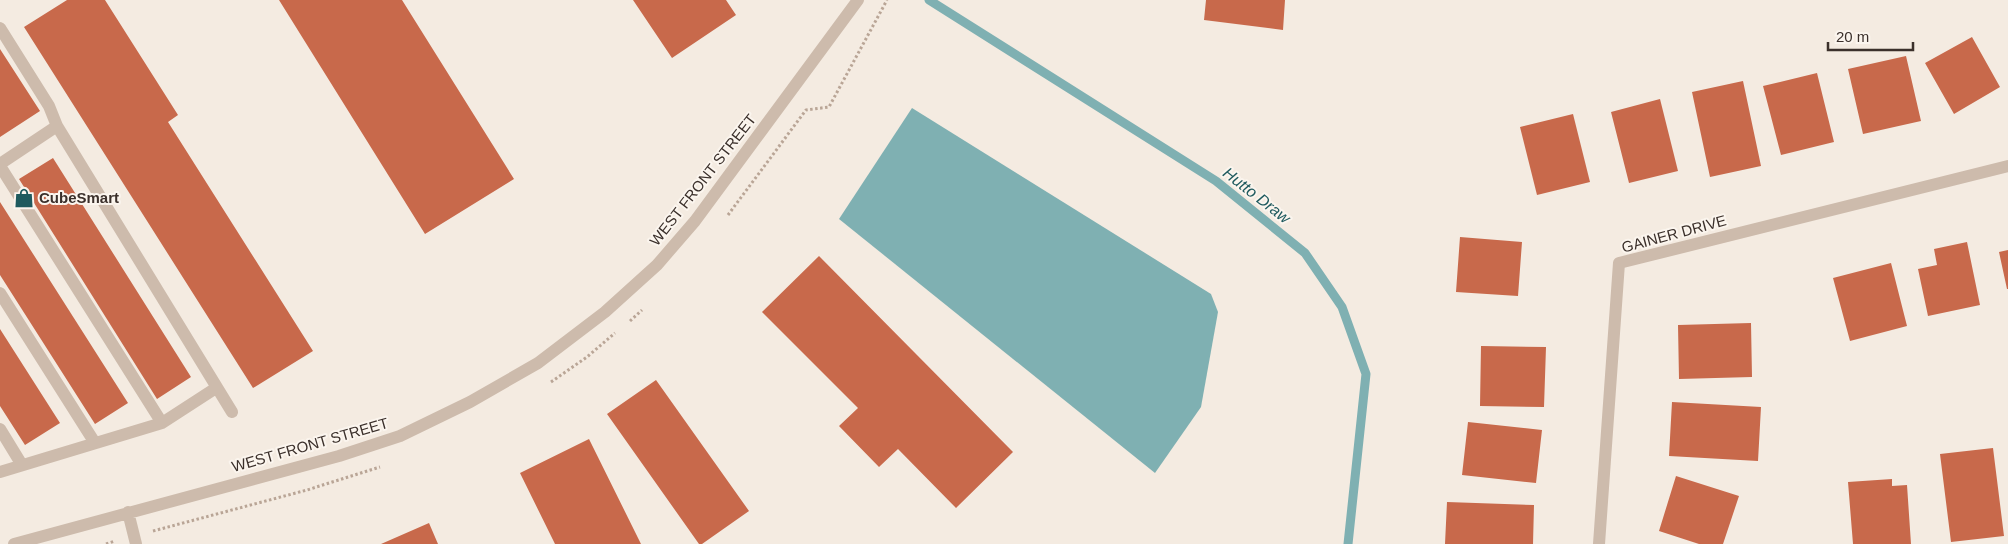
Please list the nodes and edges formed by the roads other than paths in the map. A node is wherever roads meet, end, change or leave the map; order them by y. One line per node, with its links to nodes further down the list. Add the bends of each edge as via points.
1 (858, 0): 14 (street, WEST FRONT STREET, via 696,220 657,265 605,312 538,363 470,402 400,436 339,456)
2 (0, 28): 3 (street, via 49,106)
3 (57, 126): 4 (street); 7 (street)
4 (0, 165): 9 (street)
5 (2008, 166): 17 (street, GAINER DRIVE, via 1619,263)
6 (0, 293): 11 (street)
7 (216, 388): 8 (street); 9 (street)
8 (232, 412)
9 (162, 423): 11 (street)
10 (0, 429): 12 (street)
11 (95, 443): 12 (street)
12 (22, 465): 13 (street)
13 (0, 472)
14 (128, 512): 15 (street, WEST FRONT STREET); 16 (street)
15 (14, 544)
16 (136, 544)
17 (1599, 544)

